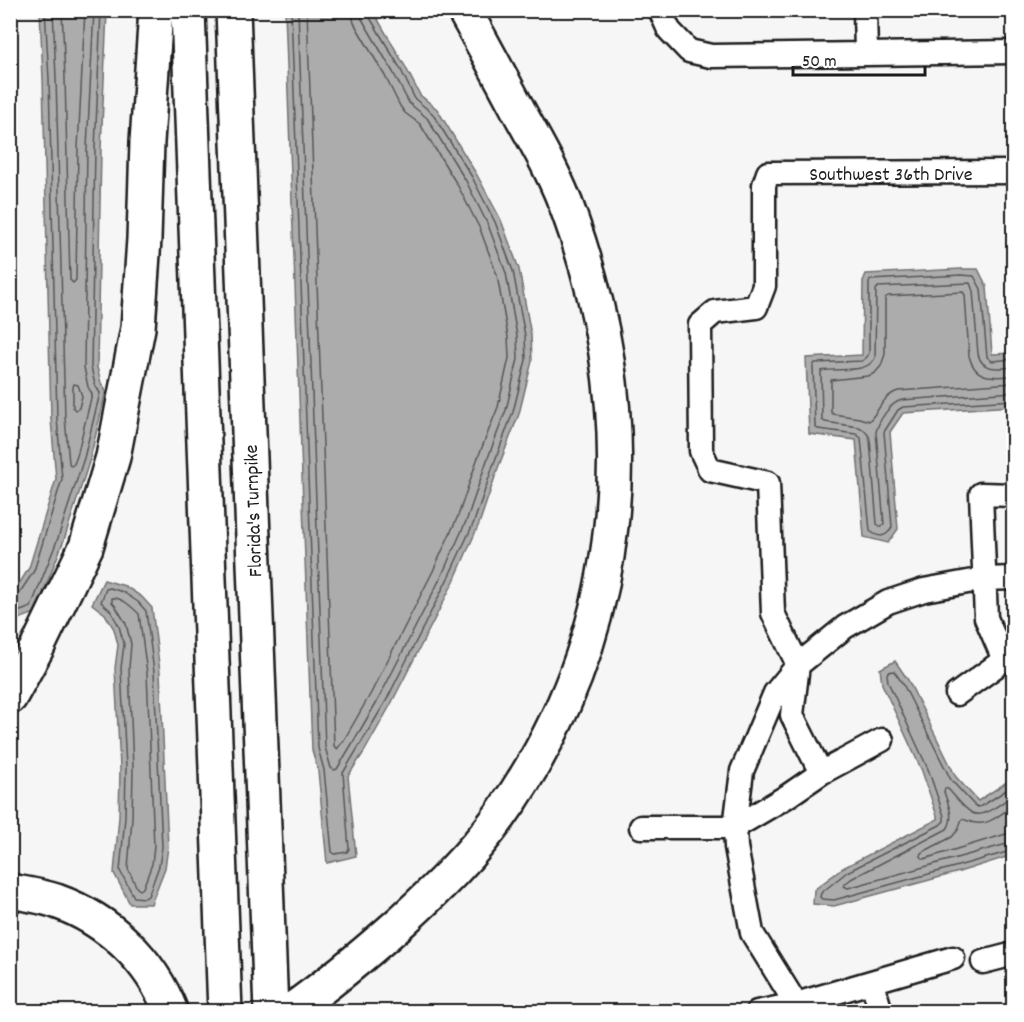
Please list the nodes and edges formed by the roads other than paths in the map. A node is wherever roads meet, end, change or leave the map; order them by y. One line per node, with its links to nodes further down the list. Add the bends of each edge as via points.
1 (156, 10): 15 (highway, via 138,328 113,457 86,547)
2 (188, 10): 29 (highway)
3 (233, 10): 30 (highway, Florida's Turnpike)
4 (464, 10): 31 (highway, via 555,180 593,288 610,375 615,452 604,577 582,660 566,699 526,776 499,816 437,887 376,944)
5 (660, 10): 8 (street, via 669,30 689,51 711,56)
6 (865, 10): 8 (street)
7 (1014, 52): 8 (street)
8 (866, 54)
9 (1014, 172): 14 (street, Southwest 36th Drive, via 768,173 764,185 764,286 756,307 715,312 700,324 701,451 710,470 768,483 773,613)
10 (1014, 495): 12 (street, via 981,494)
11 (1014, 578): 12 (street)
12 (984, 579): 13 (street, via 986,618); 14 (street, via 924,590 888,602 844,627)
13 (1009, 658): 16 (street)
14 (798, 664): 19 (street, via 792,715); 20 (street, via 776,693 742,771)
15 (19, 675): 17 (highway)
16 (957, 694)
17 (10, 697)
18 (882, 740): 19 (street)
19 (821, 773): 20 (street)
20 (735, 826): 21 (street); 27 (street, via 752,933)
21 (641, 827)
22 (10, 891): 28 (highway, via 57,901 103,925 138,955 154,976)
23 (1014, 954): 25 (street)
24 (952, 958): 26 (street)
25 (983, 962)
26 (872, 982): 27 (street); 33 (street)
27 (801, 1008): 32 (street)
28 (171, 1011)
29 (225, 1011)
30 (271, 1011)
31 (289, 1011)
32 (758, 1011)
33 (881, 1011)

